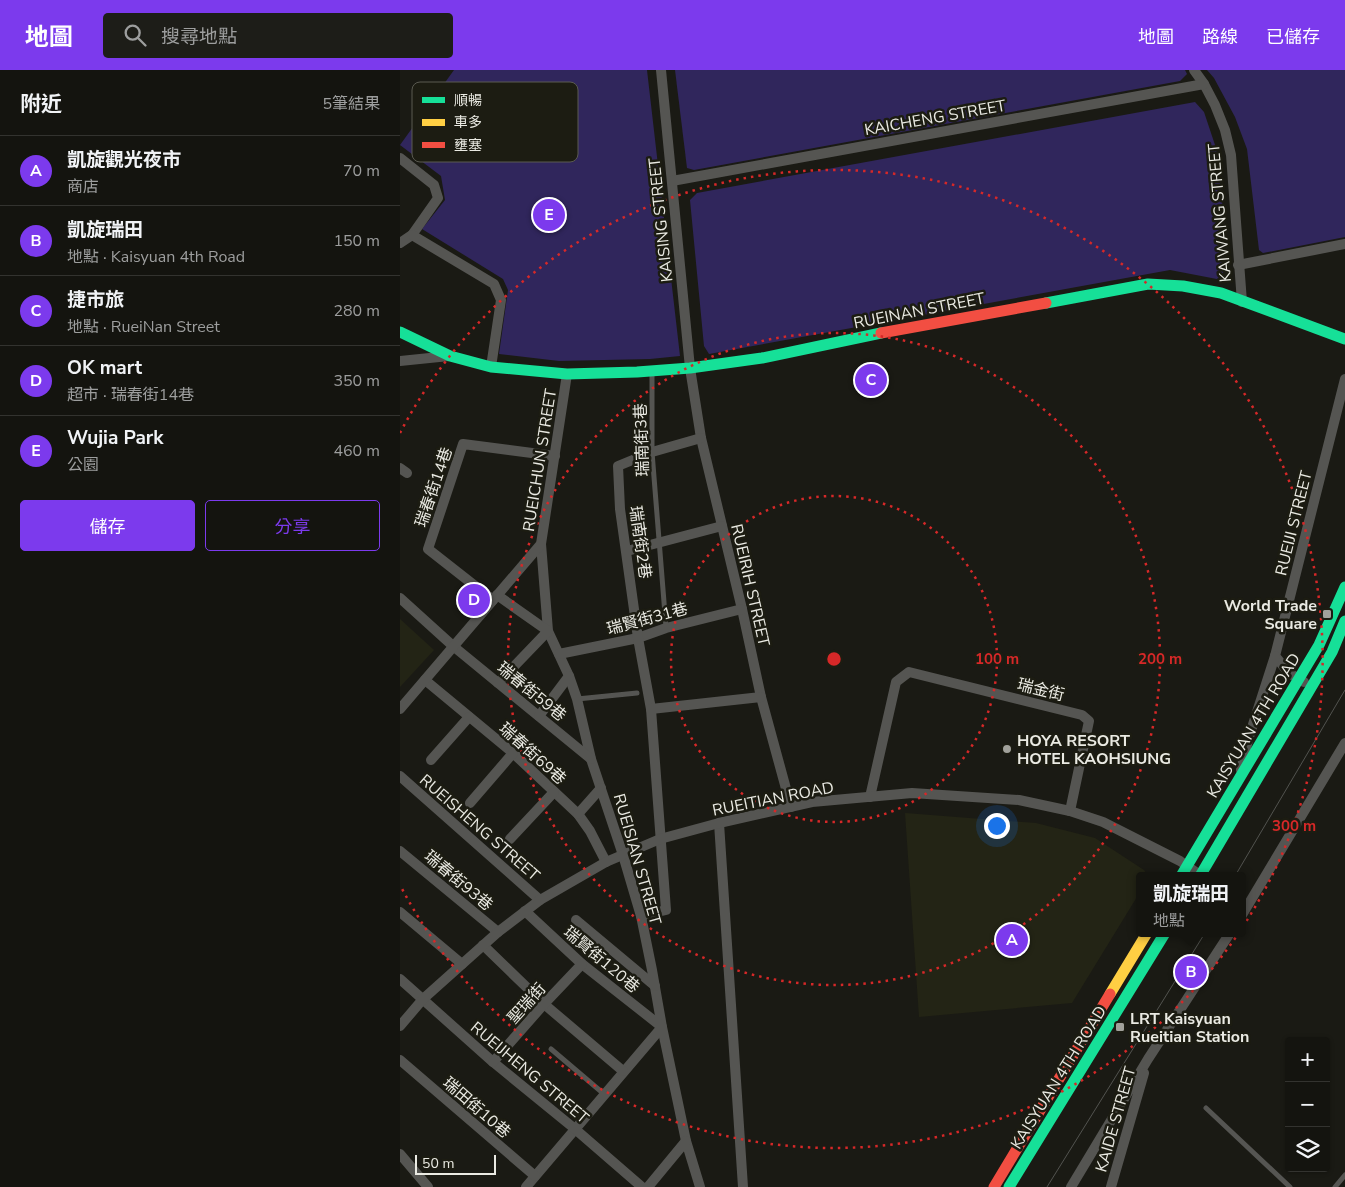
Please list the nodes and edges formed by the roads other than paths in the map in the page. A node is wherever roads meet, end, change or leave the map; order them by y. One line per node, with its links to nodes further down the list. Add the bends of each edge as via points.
1 (661, 70): 5 (street, KAISING STREET)
2 (1194, 70): 3 (street, KAIWANG STREET)
3 (1204, 84): 5 (street, KAICHENG STREET); 9 (street, KAIWANG STREET, via 1225,130 1231,155)
4 (400, 158): 6 (street, via 434,185 438,198)
5 (672, 181): 16 (street, KAISING STREET)
6 (412, 235): 7 (street); 15 (street, via 494,284 501,300)
7 (400, 243)
8 (1345, 244): 9 (street)
9 (1238, 265): 10 (street, KAIWANG STREET)
10 (1242, 302): 12 (street, RUEINAN STREET); 16 (street, RUEINAN STREET, via 1221,293 1148,284 762,358)
11 (400, 332): 13 (street, RUEINAN STREET)
12 (1345, 340)
13 (450, 356): 14 (street); 15 (street, RUEINAN STREET)
14 (400, 361)
15 (491, 367): 18 (street, RUEINAN STREET)
16 (690, 368): 17 (street, RUEINAN STREET); 20 (street, RUEIRIH STREET)
17 (652, 371): 18 (street, RUEINAN STREET); 21 (lane, 瑞南街3巷)
18 (567, 374): 22 (street, RUEICHUN STREET)
19 (1345, 379): 37 (street, RUEIJI STREET)
20 (701, 438): 21 (street, 瑞南街2巷); 23 (street, RUEIRIH STREET)
21 (652, 452): 24 (lane, 瑞南街3巷); 26 (street, 瑞南街2巷, via 618,466 620,509)
22 (555, 456): 25 (street, RUEICHUN STREET); 28 (street, 瑞春街14巷, via 463,444 428,549)
23 (722, 526): 24 (street); 30 (street, RUEIRIH STREET)
24 (659, 543): 26 (street); 32 (lane, 瑞南街3巷)
25 (541, 544): 28 (street, RUEICHUN STREET); 33 (street, RUEISIAN STREET)
26 (627, 551): 34 (street, 瑞南街2巷)
27 (1345, 587): 39 (street, KAISYUAN 4TH ROAD)
28 (495, 597): 33 (street); 35 (street, RUEICHUN STREET)
29 (400, 598): 35 (street, 瑞春街59巷)
30 (742, 609): 32 (street, 瑞賢街31巷); 44 (street, RUEIRIH STREET)
31 (1345, 621): 42 (street, KAISYUAN 4TH ROAD)
32 (666, 628): 34 (street, 瑞賢街31巷)
33 (548, 631): 36 (street, RUEISIAN STREET); 41 (street)
34 (638, 638): 36 (street, 瑞賢街31巷); 47 (street, 瑞南街2巷)
35 (453, 646): 40 (street, RUEICHUN STREET); 41 (street, 瑞春街59巷)
36 (559, 654): 38 (street, RUEISIAN STREET)
37 (1275, 656): 39 (street, via 1289,673); 55 (street)
38 (569, 676): 45 (street, RUEISIAN STREET); 48 (street)
39 (1300, 679): 42 (street); 55 (street, KAISYUAN 4TH ROAD)
40 (425, 680): 46 (street, RUEICHUN STREET); 49 (street, 瑞春街69巷)
41 (498, 683): 48 (street, 瑞春街59巷)
42 (1312, 686): 72 (street, KAISYUAN 4TH ROAD)
43 (637, 693): 45 (lane)
44 (760, 697): 47 (street); 60 (street, RUEIRIH STREET)
45 (577, 700): 52 (street, RUEISIAN STREET)
46 (400, 709)
47 (651, 709): 65 (street, 瑞南街2巷)
48 (539, 716): 52 (street, 瑞春街59巷)
49 (469, 717): 51 (street, 瑞春街69巷); 53 (street)
50 (1345, 743): 74 (street)
51 (513, 753): 57 (street, 瑞春街69巷); 59 (street)
52 (591, 758): 56 (street, RUEISIAN STREET)
53 (431, 760)
54 (400, 776): 73 (street, RUEISHENG STREET)
55 (1239, 779): 69 (street, KAISYUAN 4TH ROAD)
56 (601, 788): 62 (street); 67 (street, RUEISIAN STREET)
57 (554, 792): 62 (street, 瑞春街69巷); 64 (street)
58 (870, 797): 60 (street, RUEITIAN ROAD); 61 (street, RUEITIAN ROAD, via 912,793 1019,800); 61 (street, 瑞金街, via 896,682 909,672 1082,715 1089,722)
59 (470, 803)
60 (791, 806): 63 (street, RUEITIAN ROAD)
61 (1070, 810): 69 (street, RUEITIAN ROAD, via 1103,822)
62 (578, 814): 68 (street, 瑞春街69巷)
63 (719, 823): 65 (street, RUEITIAN ROAD); 109 (street)
64 (510, 839)
65 (660, 839): 67 (street, RUEITIAN ROAD); 77 (street, 瑞南街2巷, via 666,910)
66 (400, 851): 79 (street, 瑞春街93巷)
67 (623, 855): 68 (street, RUEITIAN ROAD); 77 (street, RUEISIAN STREET)
68 (606, 862): 73 (street, RUEITIAN ROAD)
69 (1188, 866): 70 (street, KAISYUAN 4TH ROAD); 71 (street, RUEITIAN ROAD)
70 (1184, 872)
71 (1195, 872)
72 (1202, 872)
73 (540, 900): 75 (street, RUEITIAN ROAD)
74 (1246, 907)
75 (525, 911): 79 (street, RUEITIAN ROAD); 85 (street, 瑞賢街120巷)
76 (400, 912): 84 (street)
77 (641, 916): 87 (street, RUEISIAN STREET)
78 (576, 920): 87 (street)
79 (498, 932): 83 (street, RUEITIAN ROAD)
80 (1145, 937): 110 (street, KAISYUAN 4TH ROAD)
81 (1163, 937): 111 (street, KAISYUAN 4TH ROAD)
82 (1227, 937): 93 (street)
83 (483, 945): 84 (street, RUEITIAN ROAD); 89 (street)
84 (462, 964): 88 (street, RUEITIAN ROAD)
85 (582, 964): 89 (street, 聖瑞街); 91 (street, 瑞賢街120巷)
86 (400, 979): 88 (street, RUEIJHENG STREET)
87 (655, 986): 91 (street, RUEISIAN STREET)
88 (423, 999): 90 (street, RUEITIAN ROAD); 95 (street, RUEIJHENG STREET)
89 (544, 1004): 95 (street, 聖瑞街); 96 (street)
90 (400, 1026)
91 (662, 1028): 96 (street); 100 (street, RUEISIAN STREET)
92 (551, 1049): 97 (lane)
93 (1148, 1059): 112 (street); 113 (street, KAIDE STREET)
94 (400, 1060): 102 (street, 瑞田街10巷)
95 (493, 1062): 99 (street, RUEIJHENG STREET)
96 (623, 1071): 97 (street)
97 (604, 1094): 99 (street)
98 (1206, 1108): 114 (lane)
99 (576, 1129): 102 (street); 106 (street, RUEIJHENG STREET)
100 (686, 1141): 107 (street); 108 (street, RUEISIAN STREET)
101 (400, 1154): 104 (street)
102 (535, 1176): 105 (street)
103 (1345, 1176): 115 (lane)
104 (428, 1187)
105 (526, 1187)
106 (642, 1187)
107 (648, 1187)
108 (700, 1187)
109 (743, 1187)
110 (994, 1187)
111 (1009, 1187)
112 (1071, 1187)
113 (1111, 1187)
114 (1290, 1187)
115 (1335, 1187)

